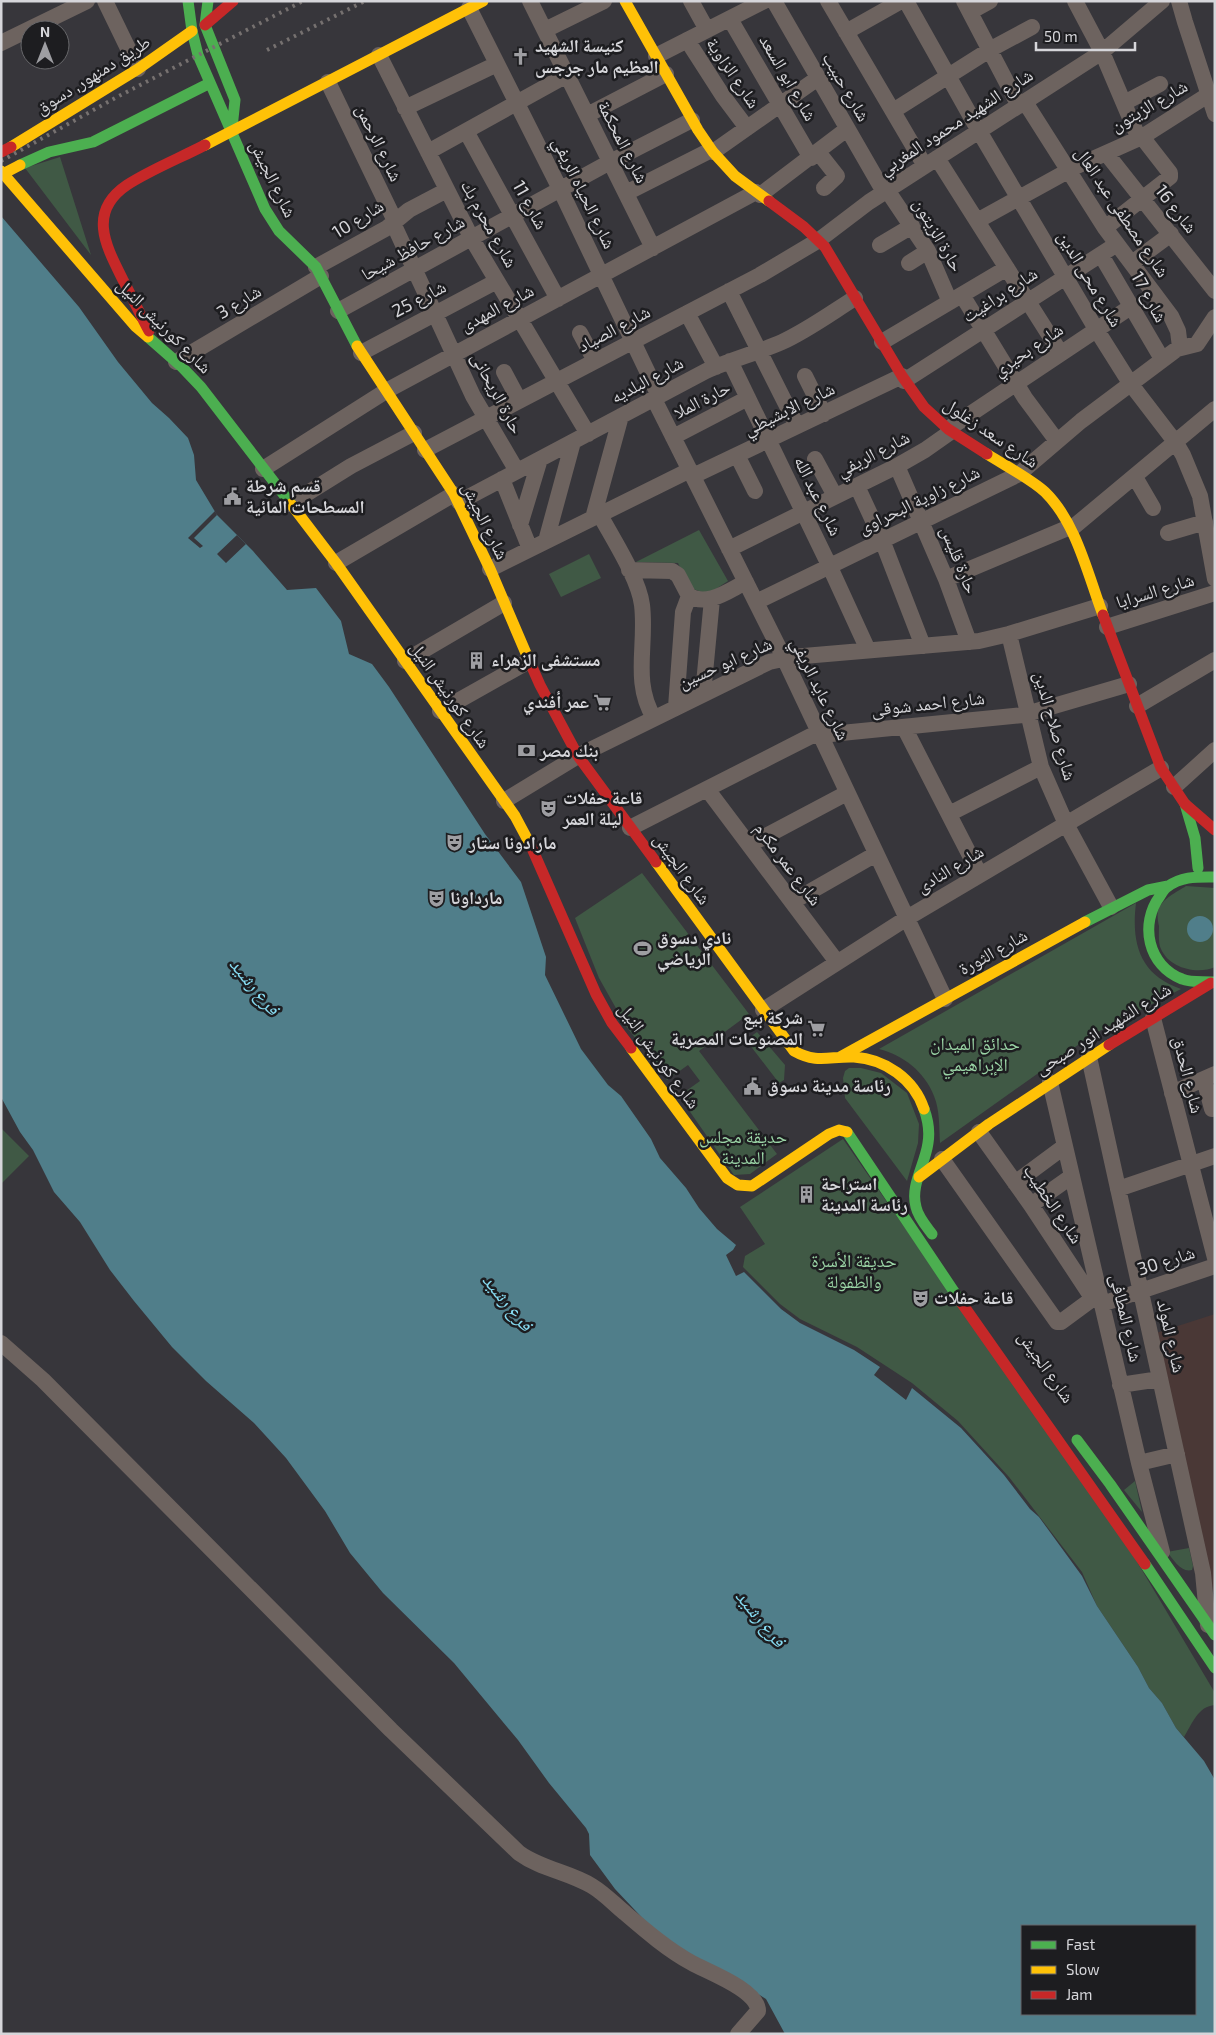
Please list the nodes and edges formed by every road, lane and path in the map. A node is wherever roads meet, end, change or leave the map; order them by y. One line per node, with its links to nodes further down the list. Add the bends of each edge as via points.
1 (87, 1): 29 (street)
2 (105, 1): 35 (street)
3 (188, 1): 26 (main road, شارع الجيش)
4 (208, 1): 22 (main road, شارع الجيش)
5 (233, 1): 22 (main road)
6 (530, 1): 24 (street, شارع المحكمة)
7 (604, 1): 24 (street)
8 (625, 1): 33 (main road, شارع سعد زغلول)
9 (691, 1): 25 (street)
10 (764, 1): 21 (street)
11 (774, 1): 39 (street, شارع حبيب)
12 (828, 1): 27 (street)
13 (901, 1): 27 (street)
14 (906, 1): 38 (street, شارع محى الدين)
15 (990, 1): 20 (street)
16 (1075, 1): 31 (street)
17 (1162, 1): 31 (street, شارع الشهيد محمود المغربي)
18 (1180, 1): 43 (street)
19 (476, 5): 32 (main road); 34 (street, شارع الحياه الريفي)
20 (967, 6): 30 (street, شارع مصطفى عبد العال)
21 (730, 19): 25 (street); 47 (street, شارع ابو السعد)
22 (205, 25): 55 (main road, شارع الجيش, via 233,93 235,108)
23 (1032, 27): 30 (street)
24 (544, 30): 37 (street, شارع المحكمة)
25 (707, 30): 28 (street)
26 (192, 31): 35 (main road, طريق دمنهور, دسوق); 41 (main road, شارع الجيش)
27 (846, 32): 49 (street)
28 (687, 40): 33 (street); 53 (street, شارع الزاوية)
29 (1, 43)
30 (991, 49): 38 (street); 46 (street, شارع مصطفى عبد العال)
31 (1102, 52): 45 (street); 46 (street, شارع الشهيد محمود المغربي)
32 (379, 55): 40 (main road); 48 (street, شارع محرم بك)
33 (656, 56): 36 (main road, شارع سعد زغلول)
34 (498, 64): 44 (street, شارع الحياه الريفي); 48 (street)
35 (138, 69): 59 (main road, طريق دمنهور, دسوق)
36 (666, 74): 51 (street); 52 (main road, شارع سعد زغلول)
37 (567, 75): 44 (street); 51 (street, شارع المحكمة)
38 (948, 76): 49 (street); 57 (street, شارع محى الدين)
39 (818, 78): 47 (street, شارع الزاوية); 54 (street, شارع حبيب)
40 (328, 82): 55 (main road); 78 (street, شارع الرحمن)
41 (210, 83): 55 (main road, شارع الجيش); 67 (main road, bridge, via 93,142 49,152)
42 (1160, 84): 45 (street)
43 (1209, 86): 50 (street); 58 (street, شارع الزيتون)
44 (517, 103): 56 (street); 69 (street, شارع الحياه الريفي)
45 (1124, 103): 58 (street)
46 (1022, 104): 57 (street, شارع الشهيد محمود المغربي); 66 (street, شارع مصطفى عبد العال)
47 (780, 105): 53 (street, شارع الزاوية); 63 (street, شارع ابو السعد)
48 (405, 108): 61 (street, شارع محرم بك)
49 (893, 111): 65 (street)
50 (1215, 114)
51 (587, 115): 64 (street, شارع المحكمة)
52 (692, 120): 60 (main road, شارع سعد زغلول); 64 (street, شارع حافظ شيحا)
53 (747, 128): 60 (street, شارع الزاوية)
54 (847, 129): 63 (street, شارع المهدى); 71 (street, شارع حبيب)
55 (231, 131): 93 (main road, شارع الجيش, via 270,219); 115 (main road, via 127,185 111,199 102,218 106,246)
56 (466, 131): 61 (street); 76 (street, شارع 11)
57 (979, 131): 65 (street, شارع الشهيد محمود المغربي); 74 (street, شارع محى الدين)
58 (1140, 138): 62 (street, شارع الزيتون); 75 (street, via 1171,174)
59 (6, 149)
60 (712, 151): 72 (street, شارع الزاوية); 73 (main road, شارع سعد زغلول, via 735,176)
61 (428, 152): 70 (street, شارع محرم بك)
62 (1106, 153): 66 (street, شارع الزيتون); 75 (street, شارع 16)
63 (814, 155): 68 (street, شارع ابو السعد, via 837,176); 73 (street, شارع المهدى)
64 (610, 162): 69 (street, شارع حافظ شيحا); 72 (street, شارع المحكمة)
65 (931, 162): 71 (street, شارع الشهيد محمود المغربي); 77 (street)
66 (1068, 170): 74 (street, شارع الزيتون); 80 (street, شارع مصطفى عبد العال)
67 (1, 173): 115 (main road, شارع كورنيش النيل, via 124,314)
68 (824, 188)
69 (560, 189): 76 (street, شارع حافظ شيحا); 94 (street, شارع الحياه الريفي)
70 (447, 190): 78 (street, شارع 10, via 409,210); 82 (street, شارع محرم بك)
71 (886, 191): 79 (street, حارة الزيتون); 83 (street, شارع الشهيد محمود المغربي)
72 (626, 193): 86 (street, شارع المحكمة)
73 (758, 194): 83 (main road, شارع سعد زغلول); 86 (street, شارع المهدى)
74 (1018, 197): 77 (street, شارع الزيتون); 95 (street, شارع محى الدين)
75 (1143, 199): 80 (street); 81 (street, شارع 16)
76 (513, 216): 82 (street, شارع حافظ شيحا); 101 (street, شارع 11)
77 (977, 220): 91 (street)
78 (394, 222): 92 (street, حارة الريحانى); 93 (street, شارع 10)
79 (912, 226): 85 (street); 87 (street, حارة الزيتون)
80 (1105, 228): 84 (street, شارع مصطفى عبد العال)
81 (1171, 234): 90 (street); 98 (street, شارع 16)
82 (472, 239): 92 (street, شارع حافظ شيحا); 96 (street, شارع محرم بك)
83 (819, 240): 97 (street, شارع الصياد); 99 (main road, شارع سعد زغلول)
84 (1117, 244): 88 (street, شارع براغيت); 90 (street, شارع مصطفى عبد العال)
85 (880, 245)
86 (653, 248): 94 (street, شارع المهدى)
87 (928, 251): 89 (street); 100 (street, حارة الزيتون)
88 (1101, 254): 95 (street, شارع براغيت); 103 (street, شارع 17)
89 (909, 263)
90 (1132, 263): 114 (street, شارع مصطفى عبد العال, via 1171,316 1178,331)
91 (1007, 268): 100 (street); 102 (street)
92 (415, 270): 104 (street, شارع حافظ شيحا); 106 (street, حارة الريحانى)
93 (319, 272): 104 (main road, شارع الجيش); 122 (street, شارع 3)
94 (602, 275): 101 (street, شارع المهدى); 112 (street, شارع الحياه الريفي)
95 (1066, 277): 102 (street, شارع براغيت); 110 (street, شارع محى الدين)
96 (496, 281): 106 (street, شارع 25); 108 (street, شارع محرم بك)
97 (729, 291): 105 (street, شارع الصياد); 116 (street)
98 (1215, 291)
99 (856, 298): 113 (main road, شارع سعد زغلول); 116 (street, شارع البلديه, via 795,335)
100 (956, 298): 109 (street, حارة الزيتون); 113 (street)
101 (558, 299): 108 (street, شارع المهدى)
102 (1028, 301): 109 (street, شارع براغيت); 117 (street)
103 (1132, 306): 110 (street, شارع بحيري); 120 (street, شارع 17)
104 (338, 311): 118 (main road, شارع الجيش)
105 (687, 313): 112 (street, شارع الصياد); 123 (street, شارع عبد الله)
106 (435, 314): 118 (street, شارع 25); 119 (street, حارة الريحانى)
107 (1215, 317): 114 (street, شارع زاوية البحراوى, via 1197,344)
108 (519, 319): 119 (street, شارع المهدى); 127 (street, شارع محرم بك)
109 (983, 329): 126 (street, شارع براغيت); 128 (street, حارة الزيتون)
110 (1096, 329): 117 (street, شارع بحيري); 129 (street, شارع محى الدين)
111 (580, 333): 121 (street)
112 (633, 341): 121 (street, شارع الصياد); 131 (street, شارع الحياه الريفي)
113 (882, 342): 126 (main road, شارع سعد زغلول)
114 (1180, 347): 120 (street, شارع زاوية البحراوى)
115 (158, 348): 122 (main road, شارع كورنيش النيل)
116 (759, 350): 123 (street, شارع البلديه); 138 (street)
117 (1060, 352): 128 (street, شارع بحيري)
118 (361, 353): 130 (main road, شارع الجيش)
119 (454, 354): 130 (street, شارع المهدى); 137 (street, حارة الريحانى)
120 (1162, 360): 129 (street, شارع زاوية البحراوى)
121 (595, 361): 127 (street, شارع الصياد)
122 (176, 362): 152 (main road, شارع كورنيش النيل, via 201,387)
123 (723, 364): 131 (street, شارع البلديه); 132 (street, شارع عبد الله)
124 (504, 372): 133 (street)
125 (805, 376): 135 (street)
126 (903, 379): 135 (street, شارع الابشيطي); 139 (main road, شارع سعد زغلول, via 924,407)
127 (556, 381): 133 (street, شارع الصياد); 141 (street, شارع محرم بك)
128 (1015, 383): 139 (street, شارع بحيري); 144 (street, حارة الزيتون)
129 (1130, 383): 144 (street, شارع زاوية البحراوى); 146 (street, شارع محى الدين)
130 (386, 391): 140 (main road, شارع الجيش); 152 (street, شارع المهدى)
131 (657, 397): 136 (street, شارع البلديه); 142 (street, شارع عايد الريفي)
132 (748, 398): 142 (street, حارة الملا); 143 (street, شارع عبد الله)
133 (519, 400): 137 (street, شارع الصياد)
134 (1215, 408): 146 (street)
135 (824, 414): 138 (street, شارع الابشيطي)
136 (621, 416): 141 (street, شارع البلديه); 166 (street)
137 (486, 418): 147 (street, شارع الصياد); 153 (street, حارة الريحانى)
138 (798, 426): 143 (street, شارع الابشيطي)
139 (950, 430): 151 (street, شارع الريفي); 155 (main road, شارع سعد زغلول)
140 (414, 433): 147 (main road, شارع الجيش); 162 (street, via 350,466)
141 (588, 434): 145 (street, شارع البلديه)
142 (673, 437): 154 (street, شارع عايد الريفي)
143 (769, 440): 148 (street, شارع الابشيطي); 164 (street, شارع عبد الله)
144 (1057, 441): 155 (street, شارع زاوية البحراوى)
145 (572, 442): 149 (street, شارع البلديه); 172 (street)
146 (1176, 443): 156 (street); 165 (street, شارع محى الدين)
147 (425, 450): 161 (main road, شارع الجيش)
148 (738, 455): 154 (street, شارع الابشيطي); 159 (street)
149 (540, 459): 153 (street, شارع البلديه); 168 (street)
150 (815, 459): 160 (street)
151 (897, 466): 158 (street, شارع الريفي); 167 (street, حارة قليس)
152 (263, 468): 162 (main road, شارع كورنيش النيل)
153 (517, 471): 157 (street, شارع البلديه)
154 (691, 473): 166 (street, شارع الابشيطي); 174 (street, شارع عايد الريفي)
155 (1020, 474): 167 (street, شارع زاوية البحراوى); 169 (main road, شارع سعد زغلول, via 1044,491)
156 (1135, 477): 163 (street); 169 (street)
157 (502, 480): 161 (street, شارع البلديه); 168 (street)
158 (857, 486): 160 (street, شارع الريفي); 171 (street)
159 (755, 491)
160 (835, 496): 164 (street, شارع الريفي)
161 (457, 498): 175 (street, شارع البلديه); 177 (main road, شارع الجيش)
162 (290, 504): 175 (main road, شارع كورنيش النيل)
163 (1153, 508)
164 (804, 512): 174 (street, شارع الريفي); 176 (street, شارع عبد الله)
165 (1208, 514): 170 (street); 179 (street, شارع محى الدين)
166 (596, 516): 172 (street, شارع الابشيطي); 178 (street)
167 (921, 521): 171 (street, شارع زاوية البحراوى); 180 (street, حارة قليس)
168 (520, 525): 173 (street)
169 (1071, 528): 180 (street); 187 (main road, شارع سعد زغلول)
170 (1168, 533)
171 (882, 540): 176 (street, شارع زاوية البحراوى); 191 (street)
172 (546, 541): 173 (street, شارع الابشيطي)
173 (530, 549): 177 (street, شارع الابشيطي)
174 (729, 549): 181 (street, شارع عايد الريفي)
175 (336, 563): 196 (main road, شارع كورنيش النيل)
176 (829, 565): 185 (street, شارع زاوية البحراوى); 192 (street, شارع عبد الله)
177 (490, 569): 186 (main road, شارع الجيش)
178 (629, 570): 183 (street, via 672,571 678,575); 203 (street, via 642,605 642,686 644,700)
179 (1215, 578)
180 (946, 579): 190 (street, حارة قليس)
181 (746, 582): 184 (street); 185 (street, شارع عايد الريفي)
182 (1215, 593): 188 (street, شارع السرايا)
183 (689, 596): 184 (street); 200 (street, via 683,612)
184 (712, 599): 198 (street)
185 (756, 602): 193 (street, شارع عايد الريفي)
186 (504, 603): 194 (main road, شارع الجيش); 196 (street)
187 (1100, 606): 188 (main road, شارع سعد زغلول); 189 (street, شارع ابو حسين)
188 (1108, 627): 197 (main road, شارع سعد زغلول)
189 (1009, 634): 190 (street, شارع ابو حسين); 202 (street, شارع صلاح الدين)
190 (969, 642): 191 (street, شارع ابو حسين)
191 (923, 646): 192 (street, شارع ابو حسين)
192 (868, 650): 193 (street, شارع ابو حسين)
193 (784, 658): 198 (street, شارع ابو حسين, via 762,665); 205 (street, شارع عايد الريفي)
194 (529, 660): 201 (street); 207 (main road, شارع الجيش)
195 (1215, 660): 199 (street)
196 (405, 661): 201 (main road, شارع كورنيش النيل)
197 (1129, 684): 199 (main road, شارع سعد زغلول); 202 (street, شارع احمد شوقى)
198 (703, 694): 200 (street, شارع ابو حسين)
199 (1137, 706): 209 (main road, شارع سعد زغلول)
200 (676, 707): 203 (street, شارع ابو حسين)
201 (440, 711): 213 (main road, شارع كورنيش النيل)
202 (1028, 714): 204 (street, شارع احمد شوقى); 208 (street, شارع صلاح الدين)
203 (654, 718): 207 (street, شارع ابو حسين)
204 (904, 727): 205 (street, شارع احمد شوقى); 215 (street)
205 (820, 734): 211 (street, شارع احمد شوقى, via 803,739); 212 (street, شارع عايد الريفي)
206 (1215, 750): 210 (street)
207 (578, 756): 213 (street, شارع ابو حسين); 217 (main road, شارع الجيش)
208 (1041, 767): 215 (street); 216 (street, شارع صلاح الدين)
209 (1161, 768): 210 (main road, شارع سعد زغلول); 216 (street, شارع النادى)
210 (1174, 788): 214 (main road, شارع سعد زغلول)
211 (707, 789): 217 (street, شارع احمد شوقى); 219 (street, شارع عمر مكرم)
212 (847, 793): 219 (street); 220 (street, شارع عايد الريفي)
213 (504, 801): 239 (main road, شارع كورنيش النيل, via 533,849 596,994 612,1023 727,1178 742,1187 752,1186)
214 (1185, 804): 218 (main road, شارع سعد زغلول); 223 (main road, via 1202,866)
215 (948, 814): 221 (street)
216 (1066, 824): 221 (street, شارع النادى); 226 (street, شارع صلاح الدين)
217 (630, 828): 231 (main road, شارع الجيش)
218 (1215, 830)
219 (750, 845): 225 (street, شارع عمر مكرم)
220 (876, 854): 225 (street); 227 (street, شارع عايد الريفي)
221 (980, 875): 227 (street, شارع النادى)
222 (1215, 877): 223 (main road)
223 (1183, 878): 224 (main road)
224 (1168, 886): 226 (main road, شارع الثورة, via 1148,890); 229 (main road, via 1152,904 1148,916 1147,934 1151,951 1157,962 1175,978 1187,982)
225 (792, 902): 228 (street, شارع عمر مكرم)
226 (1111, 906): 230 (main road, شارع الثورة)
227 (907, 918): 228 (street, شارع النادى); 230 (street, شارع عايد الريفي)
228 (837, 962): 231 (street, شارع النادى)
229 (1214, 982): 232 (main road, شارع الشهيد انور صبحى)
230 (945, 999): 234 (main road, شارع الثورة)
231 (763, 1010): 234 (main road, شارع الجيش, via 801,1056 816,1060)
232 (1153, 1018): 233 (main road, شارع الشهيد انور صبحى); 237 (street, شارع الحدق)
233 (1089, 1057): 236 (main road, شارع الشهيد انور صبحى); 248 (street, شارع المولد)
234 (839, 1058): 246 (main road, شارع الجيش, via 866,1058 880,1062 904,1077 913,1087 929,1126 927,1153)
235 (1209, 1077): 237 (street); 238 (street)
236 (1050, 1082): 240 (main road, شارع الشهيد انور صبحى); 241 (street, شارع المطافى)
237 (1172, 1093): 244 (street, شارع الحدق)
238 (1212, 1109)
239 (839, 1130): 263 (main road, شارع الجيش, via 850,1136 944,1279 1126,1535)
240 (979, 1132): 243 (main road, شارع الشهيد انور صبحى); 247 (street, شارع الخطيب)
241 (1065, 1146): 245 (street, شارع المطافى); 247 (street)
242 (1215, 1156): 244 (street)
243 (942, 1159): 246 (main road, شارع الشهيد انور صبحى); 254 (street, شارع 30, via 1054,1320 1061,1322)
244 (1190, 1165): 248 (street); 251 (street, شارع الحدق)
245 (1072, 1176): 249 (street); 254 (street, شارع المطافى)
246 (919, 1177): 250 (main road, شارع الجيش, via 915,1193 917,1209)
247 (1015, 1183): 249 (street, شارع الخطيب)
248 (1118, 1189): 253 (street, شارع المولد)
249 (1032, 1205): 254 (street, شارع الخطيب)
250 (937, 1241)
251 (1215, 1258)
252 (1215, 1266): 253 (street, شارع 30)
253 (1140, 1291): 254 (street, شارع 30); 256 (street, شارع المولد)
254 (1098, 1299): 257 (street, شارع المطافى)
255 (1, 1342): 264 (street, via 519,1853 594,1887 665,1945 694,1964 725,1978 751,1998 758,2011)
256 (1160, 1379): 257 (street); 259 (street, شارع المولد)
257 (1120, 1385): 260 (street, شارع المطافى)
258 (1068, 1429): 261 (main road, شارع الجيش)
259 (1177, 1454): 260 (street); 262 (street, شارع المولد, via 1203,1573)
260 (1139, 1463): 261 (street, شارع المطافى)
261 (1164, 1562): 262 (main road, شارع الجيش)
262 (1211, 1630)
263 (1215, 1668)
264 (738, 2034)

